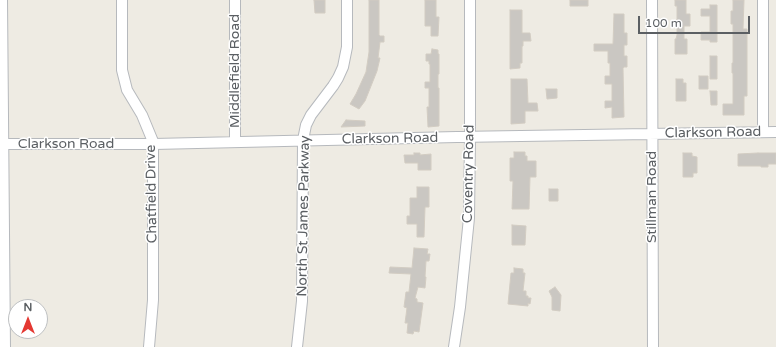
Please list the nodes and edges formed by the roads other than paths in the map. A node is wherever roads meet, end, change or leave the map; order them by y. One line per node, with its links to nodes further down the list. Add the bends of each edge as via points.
1 (2, 0): 8 (street)
2 (122, 0): 16 (street, Chatfield Drive, via 122,70 127,90 142,115)
3 (235, 0): 14 (street, Middlefield Road)
4 (347, 0): 13 (street, North St James Parkway, via 347,47 344,67 311,115)
5 (470, 0): 12 (street, Coventry Road)
6 (652, 0): 11 (street, Stillman Road)
7 (764, 0): 9 (street)
8 (1, 33): 15 (street)
9 (763, 132): 10 (street, Clarkson Road); 11 (street, Clarkson Road)
10 (776, 132)
11 (652, 134): 12 (street, Clarkson Road); 21 (street, Stillman Road)
12 (470, 137): 13 (street, Clarkson Road); 20 (street, Coventry Road, via 469,218)
13 (303, 140): 14 (street, Clarkson Road); 19 (street, North St James Parkway, via 302,301)
14 (235, 142): 16 (street, Clarkson Road)
15 (3, 144): 16 (street, Clarkson Road); 17 (street)
16 (154, 144): 18 (street, Chatfield Drive, via 153,300)
17 (5, 347)
18 (149, 347)
19 (297, 347)
20 (454, 347)
21 (653, 347)

